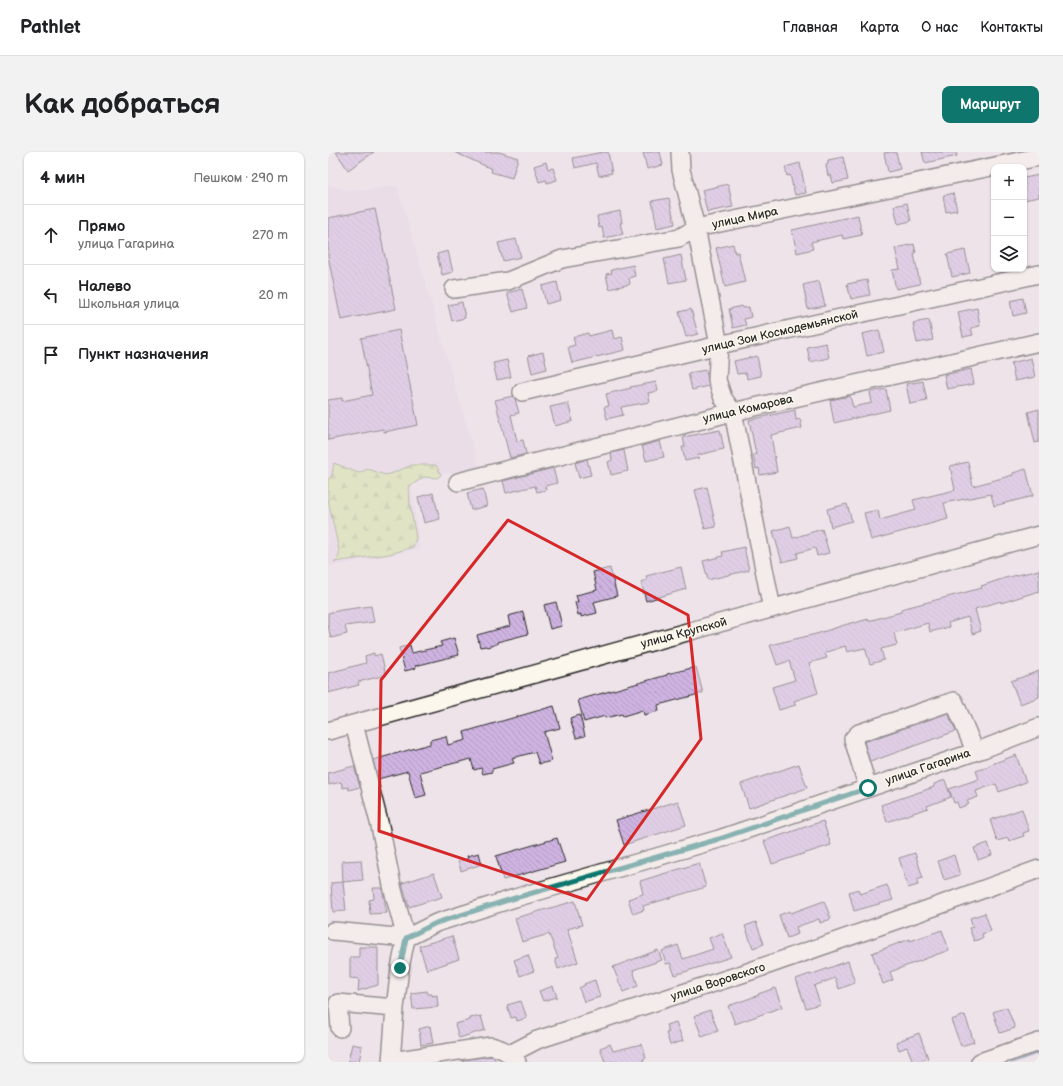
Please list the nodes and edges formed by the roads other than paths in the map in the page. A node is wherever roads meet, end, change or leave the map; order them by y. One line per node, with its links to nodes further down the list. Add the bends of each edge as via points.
1 (680, 152): 3 (street, via 681,170)
2 (1039, 157): 3 (street, улица Мира)
3 (696, 228): 5 (street, улица Мира, via 679,238 562,259 508,281); 7 (street)
4 (1039, 274): 7 (street, улица Зои Космодемьянской)
5 (454, 289)
6 (1039, 342): 9 (street, улица Комарова)
7 (719, 345): 8 (street, улица Зои Космодемьянской); 9 (street, via 717,380 723,398)
8 (522, 392)
9 (733, 412): 10 (street, улица Комарова); 12 (street)
10 (458, 482)
11 (1039, 535): 12 (street, улица Крупской)
12 (772, 609): 13 (street, улица Крупской)
13 (354, 724): 15 (street, улица Крупской); 20 (street)
14 (1039, 727): 16 (street, улица Гагарина)
15 (328, 731)
16 (975, 751): 17 (street, улица Гагарина); 17 (street, via 954,701 859,733 853,739)
17 (868, 788): 20 (street, улица Гагарина, via 719,839 436,923)
18 (1039, 869): 24 (street, улица Воровского, via 745,973 537,1040)
19 (333, 931): 20 (street)
20 (406, 938): 21 (street)
21 (395, 1008): 22 (street, via 338,1003); 25 (street)
22 (340, 1028)
23 (1039, 1042): 26 (street)
24 (513, 1058): 25 (street, улица Воровского, via 499,1048 491,1046)
25 (392, 1061)
26 (980, 1062)

